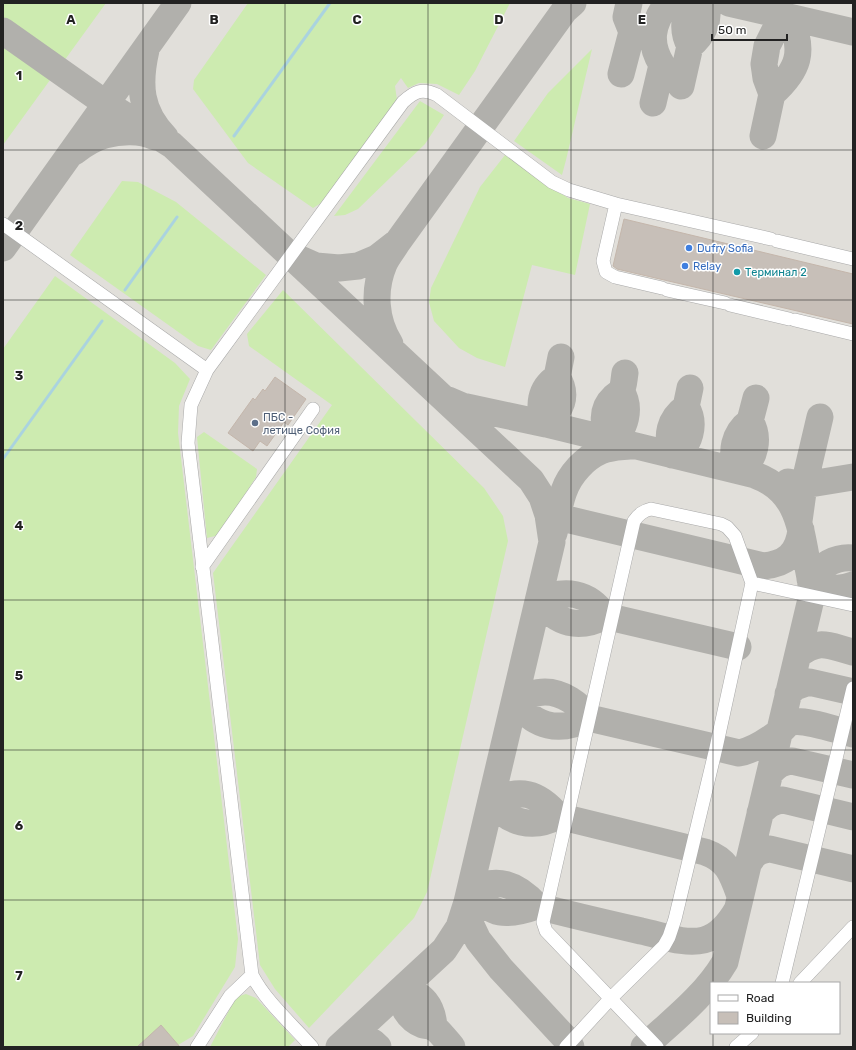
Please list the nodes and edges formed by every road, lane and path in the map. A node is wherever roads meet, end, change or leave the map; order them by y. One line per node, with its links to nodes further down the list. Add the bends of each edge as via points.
1 (616, 204): 3 (lane); 4 (lane, via 603,261 606,272 615,277); 5 (lane, via 569,190 552,182 437,95 419,91 410,95 404,102)
2 (3, 224): 5 (lane)
3 (853, 259)
4 (853, 334)
5 (207, 370): 7 (lane, via 191,405 188,443)
6 (313, 409): 7 (lane)
7 (202, 567): 12 (lane)
8 (752, 584): 9 (lane); 15 (lane, via 716,748 669,937 664,946); 15 (lane, via 735,536 727,527 651,509 638,514 634,521 543,922 546,931)
9 (853, 605)
10 (853, 688): 13 (lane)
11 (853, 927): 14 (lane)
12 (252, 975): 17 (lane, via 226,1001); 18 (lane, via 266,996)
13 (782, 982)
14 (801, 982)
15 (612, 998): 19 (lane); 20 (lane)
16 (751, 1034): 21 (lane)
17 (197, 1047)
18 (312, 1047)
19 (566, 1047)
20 (657, 1047)
21 (736, 1047)

